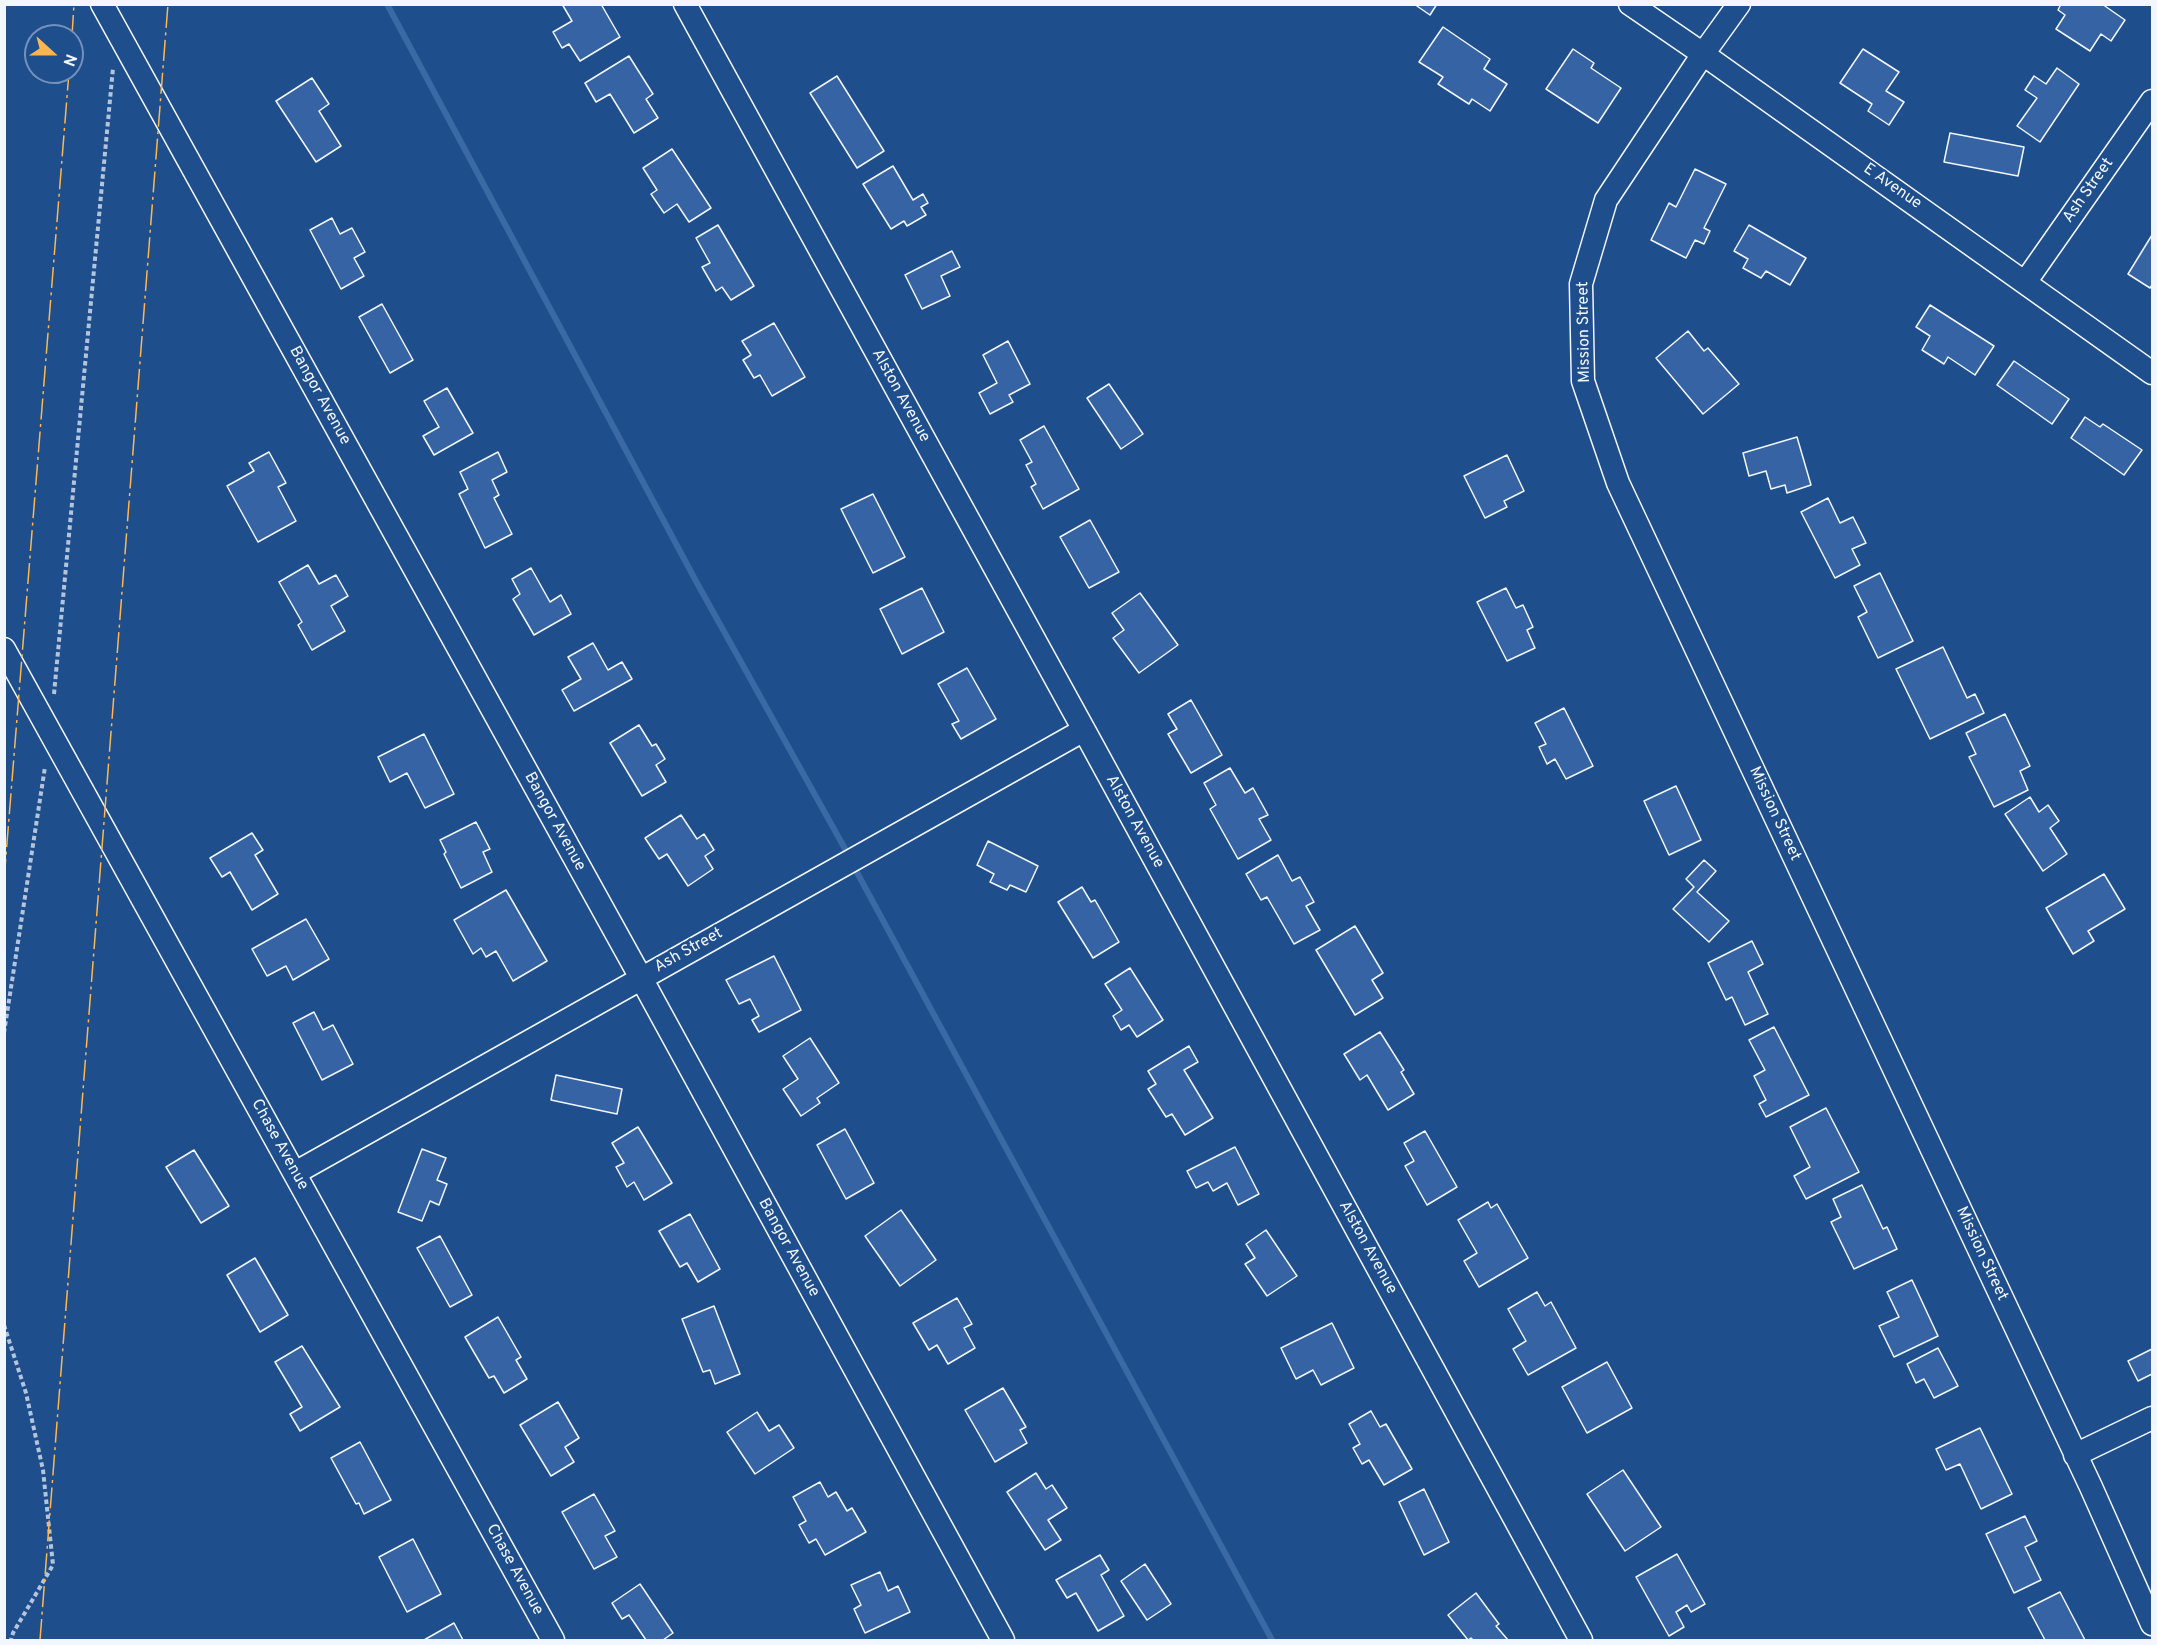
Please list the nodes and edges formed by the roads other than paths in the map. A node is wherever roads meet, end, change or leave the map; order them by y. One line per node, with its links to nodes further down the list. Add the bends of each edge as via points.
1 (102, 4): 11 (street, Bangor Avenue)
2 (685, 4): 10 (street, Alston Avenue)
3 (1630, 4): 5 (street, E Avenue)
4 (1739, 4): 5 (street, Mission Street)
5 (1703, 54): 7 (street, E Avenue); 14 (street, Mission Street, via 1606,200 1581,284 1583,381 1618,483)
6 (2152, 101): 7 (street, Ash Street)
7 (2026, 281): 8 (street, E Avenue)
8 (2152, 373)
9 (4, 649): 12 (street, Chase Avenue)
10 (1084, 730): 11 (street, Ash Street); 18 (street, Alston Avenue)
11 (641, 978): 12 (street, Ash Street); 17 (street, Bangor Avenue)
12 (295, 1173): 16 (street, Chase Avenue)
13 (2152, 1418): 14 (street)
14 (2075, 1455): 15 (street, Mission Street)
15 (2152, 1624)
16 (553, 1641)
17 (1003, 1641)
18 (1581, 1641)

